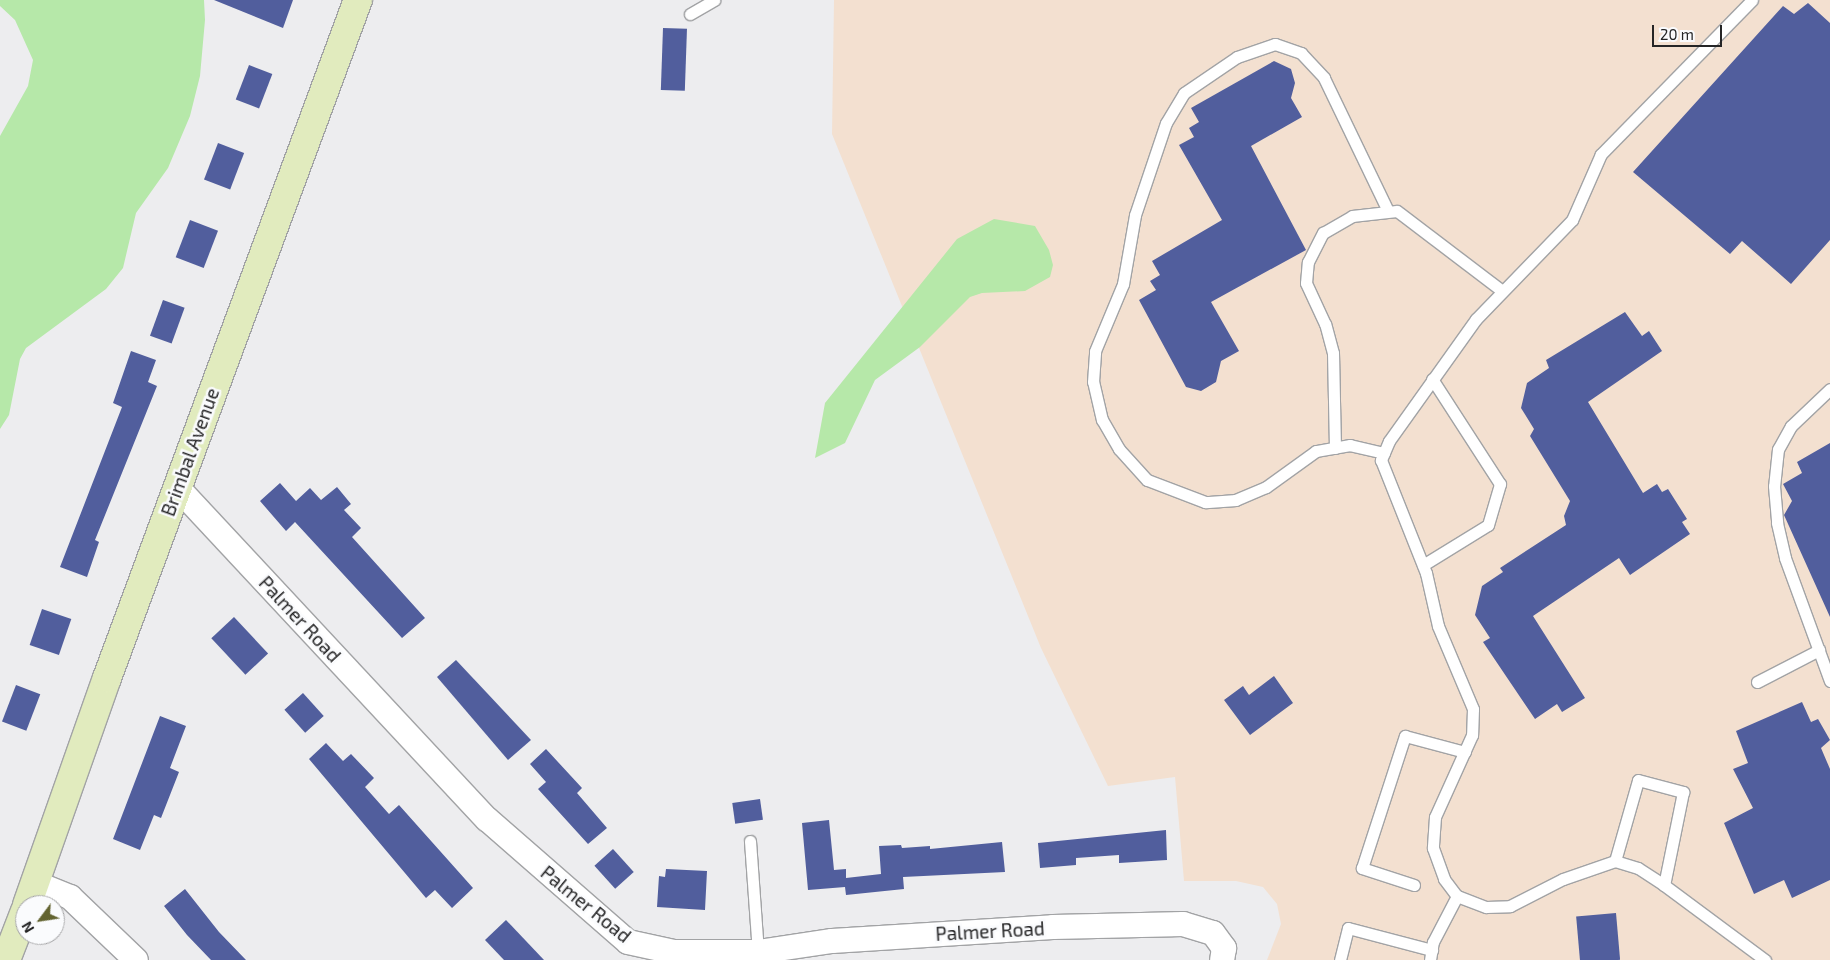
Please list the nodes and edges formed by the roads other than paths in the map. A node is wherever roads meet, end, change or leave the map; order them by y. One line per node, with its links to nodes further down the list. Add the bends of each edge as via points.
1 (358, 0): 11 (main road, Brimbal Avenue)
2 (714, 0): 4 (lane)
3 (1752, 0): 6 (lane, via 1601,154 1572,220)
4 (690, 14)
5 (1387, 210): 6 (lane, via 1397,211); 9 (lane, via 1352,216 1323,233 1308,262 1306,283 1325,324 1333,353); 9 (lane, via 1324,78 1301,53 1275,44 1236,57 1184,93 1166,123 1134,214 1123,284 1095,350 1093,382 1106,427 1119,449 1146,480 1175,494 1205,502 1236,500 1266,488 1316,451)
6 (1501, 290): 7 (lane)
7 (1432, 379): 10 (lane); 12 (lane, via 1500,484 1488,524)
8 (1830, 389): 13 (lane, via 1791,426 1778,449 1774,486 1777,523 1786,558)
9 (1335, 448): 10 (lane, via 1350,445)
10 (1384, 452): 12 (lane, via 1381,460)
11 (177, 487): 21 (main road, Brimbal Avenue); 25 (street, Palmer Road, via 487,819 584,907 628,942 674,952)
12 (1423, 565): 16 (lane, via 1438,626 1473,709 1472,735)
13 (1819, 650): 14 (lane); 15 (lane)
14 (1830, 680)
15 (1756, 682)
16 (1465, 752): 19 (lane, via 1405,736 1362,868); 22 (lane, via 1435,817 1433,848 1444,879)
17 (750, 841): 25 (lane)
18 (1615, 861): 20 (lane, via 1638,868); 20 (lane, via 1638,780 1683,792); 22 (lane, via 1563,879 1510,906 1486,907)
19 (1414, 885)
20 (1664, 885): 30 (lane)
21 (31, 894): 27 (street, via 70,897)
22 (1457, 896): 24 (lane)
23 (15, 933): 26 (main road)
24 (1431, 955): 29 (lane, via 1348,928)
25 (756, 956): 28 (street, Palmer Road, via 832,941 1053,927 1184,924 1213,933 1224,948)
26 (4, 957)
27 (136, 960)
28 (1222, 960)
29 (1340, 960)
30 (1765, 960)

